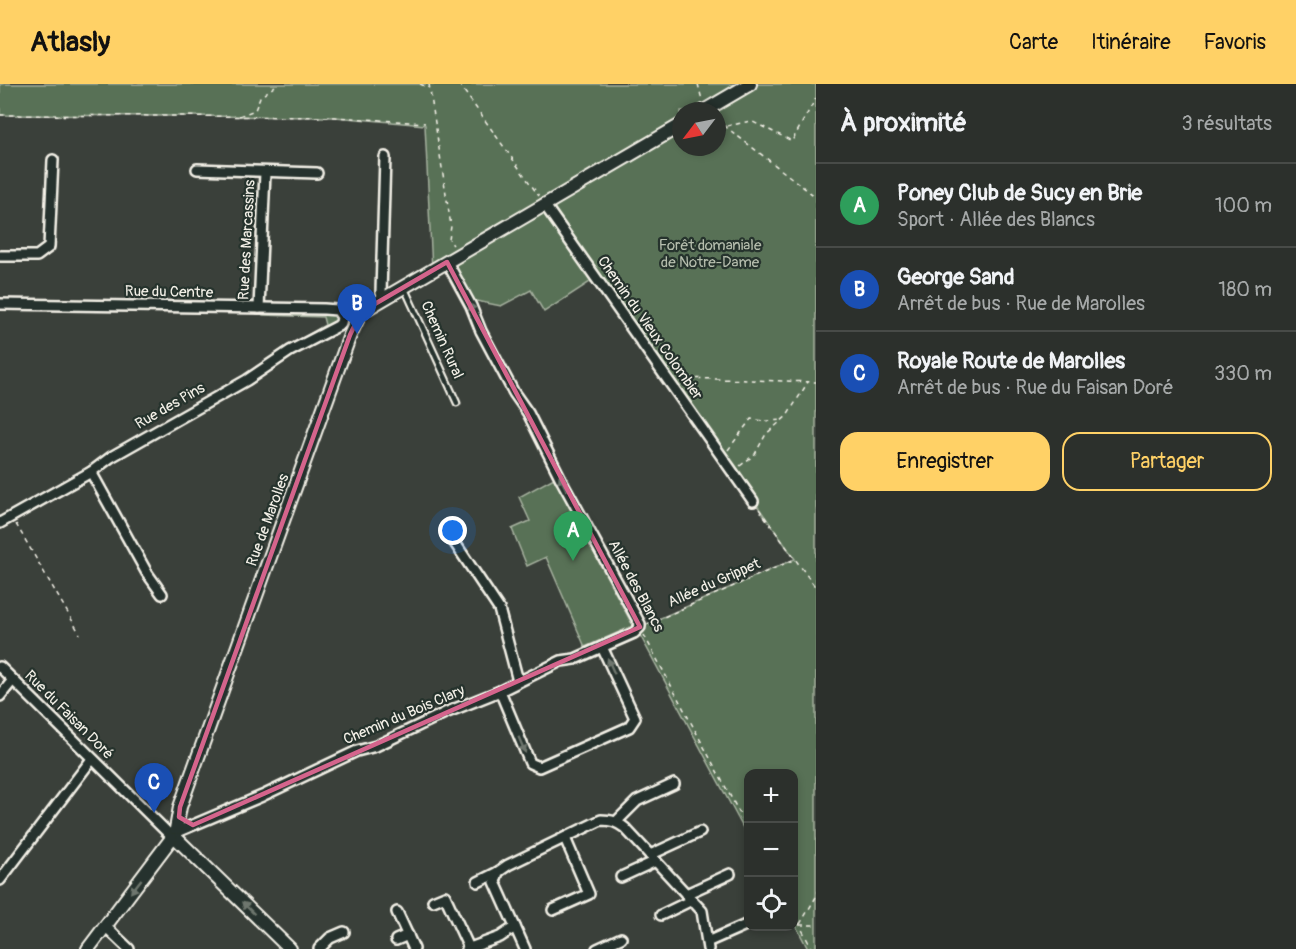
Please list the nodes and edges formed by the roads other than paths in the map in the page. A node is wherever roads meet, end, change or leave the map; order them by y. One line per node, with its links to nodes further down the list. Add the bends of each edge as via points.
1 (750, 84): 2 (street)
2 (720, 102)
3 (672, 129): 9 (street, Rue de Marolles)
4 (385, 157): 13 (street, via 381,293)
5 (53, 160): 10 (street, via 49,247 37,256)
6 (197, 170): 7 (street, Rue des Marcassins)
7 (265, 173): 8 (street, Rue des Marcassins); 15 (street, Rue des Marcassins)
8 (317, 173)
9 (544, 204): 11 (street, Rue de Marolles); 19 (street, Chemin du Vieux Colombier)
10 (0, 256)
11 (449, 260): 12 (street, Rue de Marolles); 23 (street, Allée des Blancs, one-way to 11, via 514,393)
12 (404, 287): 13 (street, Rue de Marolles); 17 (lane, Chemin Rural)
13 (384, 298): 33 (street, Rue de Marolles, via 361,312 356,320 180,807)
14 (0, 304): 15 (street, Rue du Centre)
15 (259, 308): 16 (street, Rue du Centre)
16 (337, 310): 18 (street, Rue des Pins, via 342,317 338,326)
17 (457, 403)
18 (90, 472): 20 (street, Rue des Pins); 22 (street)
19 (753, 501)
20 (0, 523)
21 (449, 534): 27 (street, via 500,609)
22 (162, 594)
23 (640, 627): 24 (street, Chemin du Bois Clary)
24 (602, 647): 27 (street, Chemin du Bois Clary); 28 (street, one-way to 24, via 530,763 539,767 629,727 634,718)
25 (0, 667): 26 (street, Rue du Faisan Doré)
26 (13, 680): 29 (street); 30 (street, Rue du Faisan Doré)
27 (518, 681): 28 (street, Chemin du Bois Clary)
28 (500, 692): 33 (street, Chemin du Bois Clary)
29 (0, 696)
30 (92, 759): 33 (street, Rue du Faisan Doré); 40 (street)
31 (674, 784): 32 (street, via 637,801)
32 (616, 822): 35 (street, via 601,820); 36 (street)
33 (175, 832): 47 (street, Rue de Marolles, one-way to 47); 57 (street, Rue du Faisan Doré, one-way to 33)
34 (700, 832): 36 (street)
35 (565, 838): 37 (street); 44 (street, via 589,894)
36 (653, 858): 39 (street); 42 (street)
37 (498, 872): 41 (street); 49 (street, via 495,882)
38 (730, 874): 42 (street)
39 (621, 877)
40 (0, 880)
41 (478, 882)
42 (689, 897): 46 (street); 54 (street, via 702,911)
43 (433, 901): 60 (street, via 445,896)
44 (553, 910)
45 (397, 912): 51 (street)
46 (661, 915)
47 (105, 926): 55 (street, Rue de Marolles); 56 (street)
48 (744, 926): 54 (street)
49 (515, 927): 60 (street); 61 (street)
50 (344, 932): 58 (street)
51 (408, 934): 53 (street); 59 (street)
52 (621, 938): 62 (street)
53 (396, 940)
54 (708, 946)
55 (88, 949)
56 (129, 949)
57 (290, 949)
58 (319, 949)
59 (414, 949)
60 (468, 949)
61 (525, 949)
62 (597, 949)

